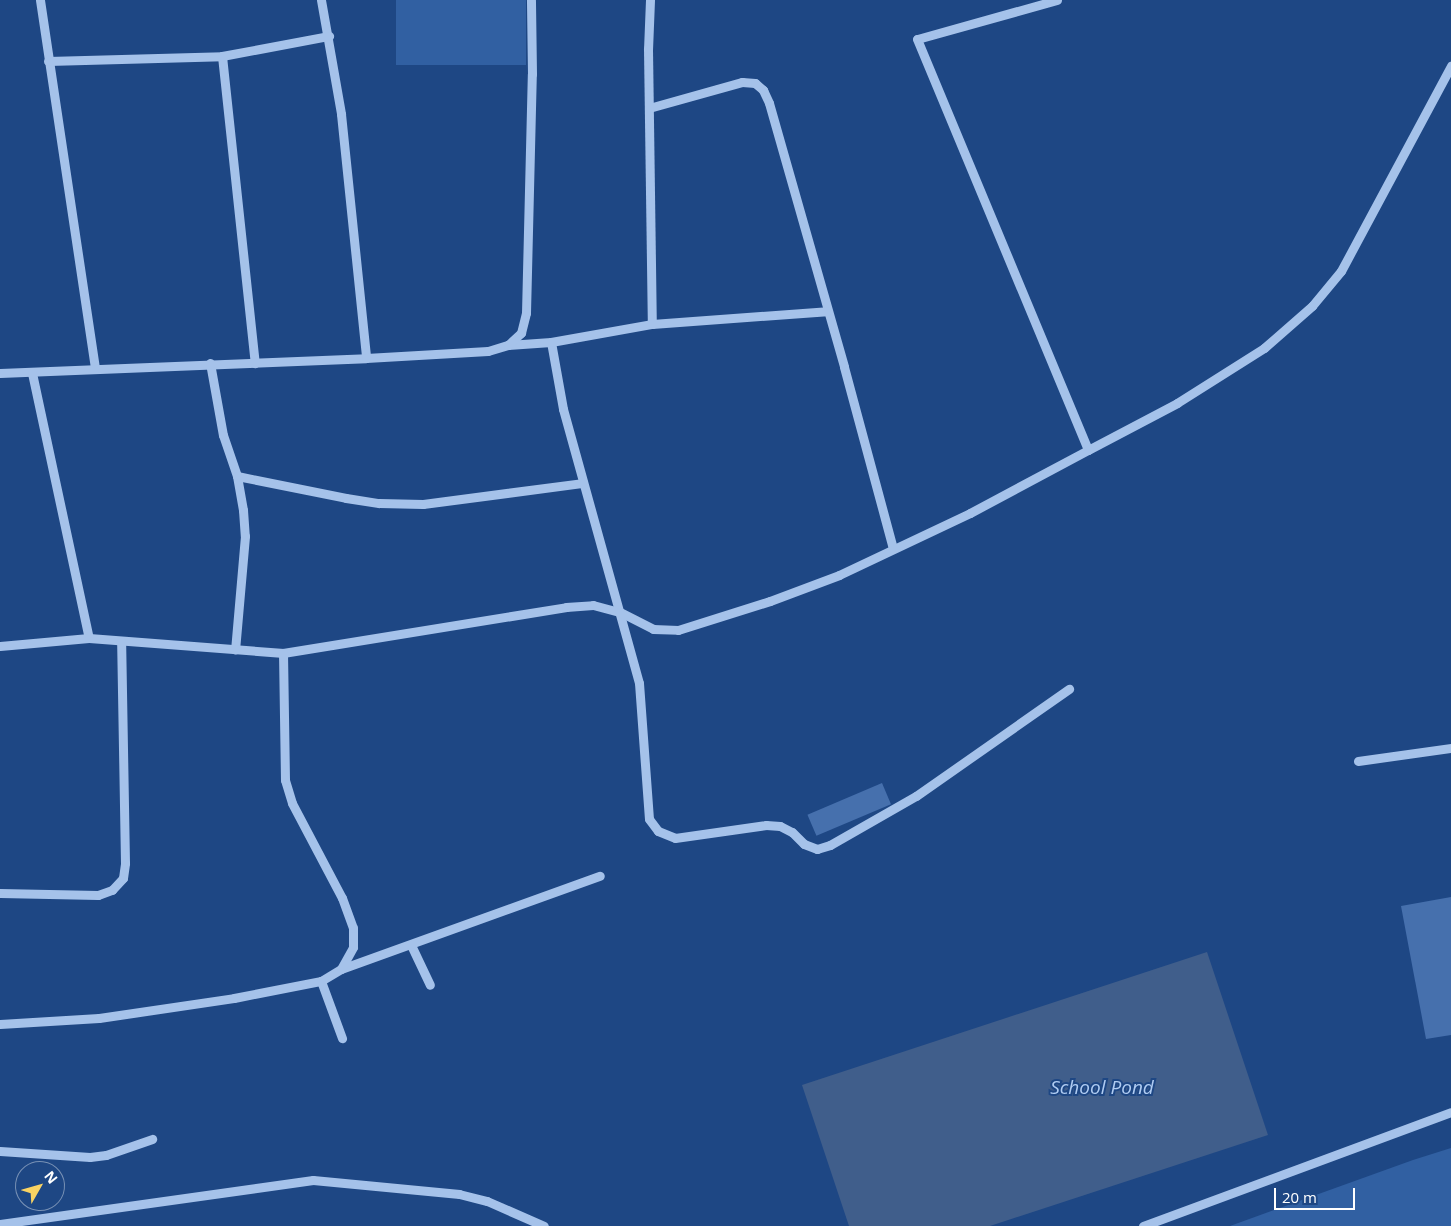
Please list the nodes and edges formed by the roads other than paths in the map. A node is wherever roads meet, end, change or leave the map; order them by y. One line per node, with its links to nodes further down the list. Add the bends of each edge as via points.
1 (40, 0): 8 (street)
2 (322, 0): 6 (street)
3 (531, 0): 14 (street, via 526,313 521,333)
4 (650, 0): 10 (street)
5 (1057, 0): 21 (street, via 917,39)
6 (329, 36): 7 (street); 15 (street)
7 (222, 56): 8 (street); 16 (street)
8 (48, 60): 18 (street)
9 (1451, 66): 21 (street, via 1341,271 1312,306 1264,348 1215,380)
10 (649, 108): 11 (street, via 742,82 755,83 763,90); 12 (street)
11 (828, 311): 12 (street); 24 (street)
12 (652, 324): 13 (street)
13 (551, 342): 14 (street); 23 (street, via 563,409)
14 (508, 345): 15 (street, via 488,351)
15 (366, 358): 16 (street)
16 (255, 363): 17 (street)
17 (210, 364): 18 (street); 22 (street, via 223,436)
18 (95, 368): 20 (street)
19 (0, 373): 20 (street)
20 (32, 373): 26 (street)
21 (1088, 450): 24 (street)
22 (237, 476): 23 (street, via 379,503 423,504); 29 (street, via 245,536)
23 (582, 483): 25 (street)
24 (894, 549): 25 (street, via 788,595 678,630 653,629)
25 (620, 612): 30 (street, via 593,605 566,607); 31 (street, via 639,683 649,819 658,831 675,838 766,825 780,826 804,844 817,849 830,845 916,796)
26 (89, 638): 27 (street); 28 (street)
27 (121, 642): 29 (street); 35 (street, via 124,878 112,890 98,896)
28 (0, 646)
29 (235, 650): 30 (street)
30 (283, 653): 37 (street, via 285,780 292,803 342,898 353,928 353,947)
31 (1069, 689)
32 (1451, 748): 33 (street)
33 (1358, 761)
34 (600, 876): 36 (street)
35 (0, 893)
36 (411, 944): 37 (street); 39 (street)
37 (341, 969): 38 (street)
38 (321, 981): 40 (street, via 99,1018); 41 (street)
39 (430, 985)
40 (0, 1024)
41 (342, 1038)
42 (1451, 1112): 47 (street)
43 (152, 1139): 44 (street, via 90,1158)
44 (0, 1152)
45 (0, 1224): 46 (street, via 313,1180 459,1194 487,1201)
46 (544, 1226)
47 (1143, 1226)

